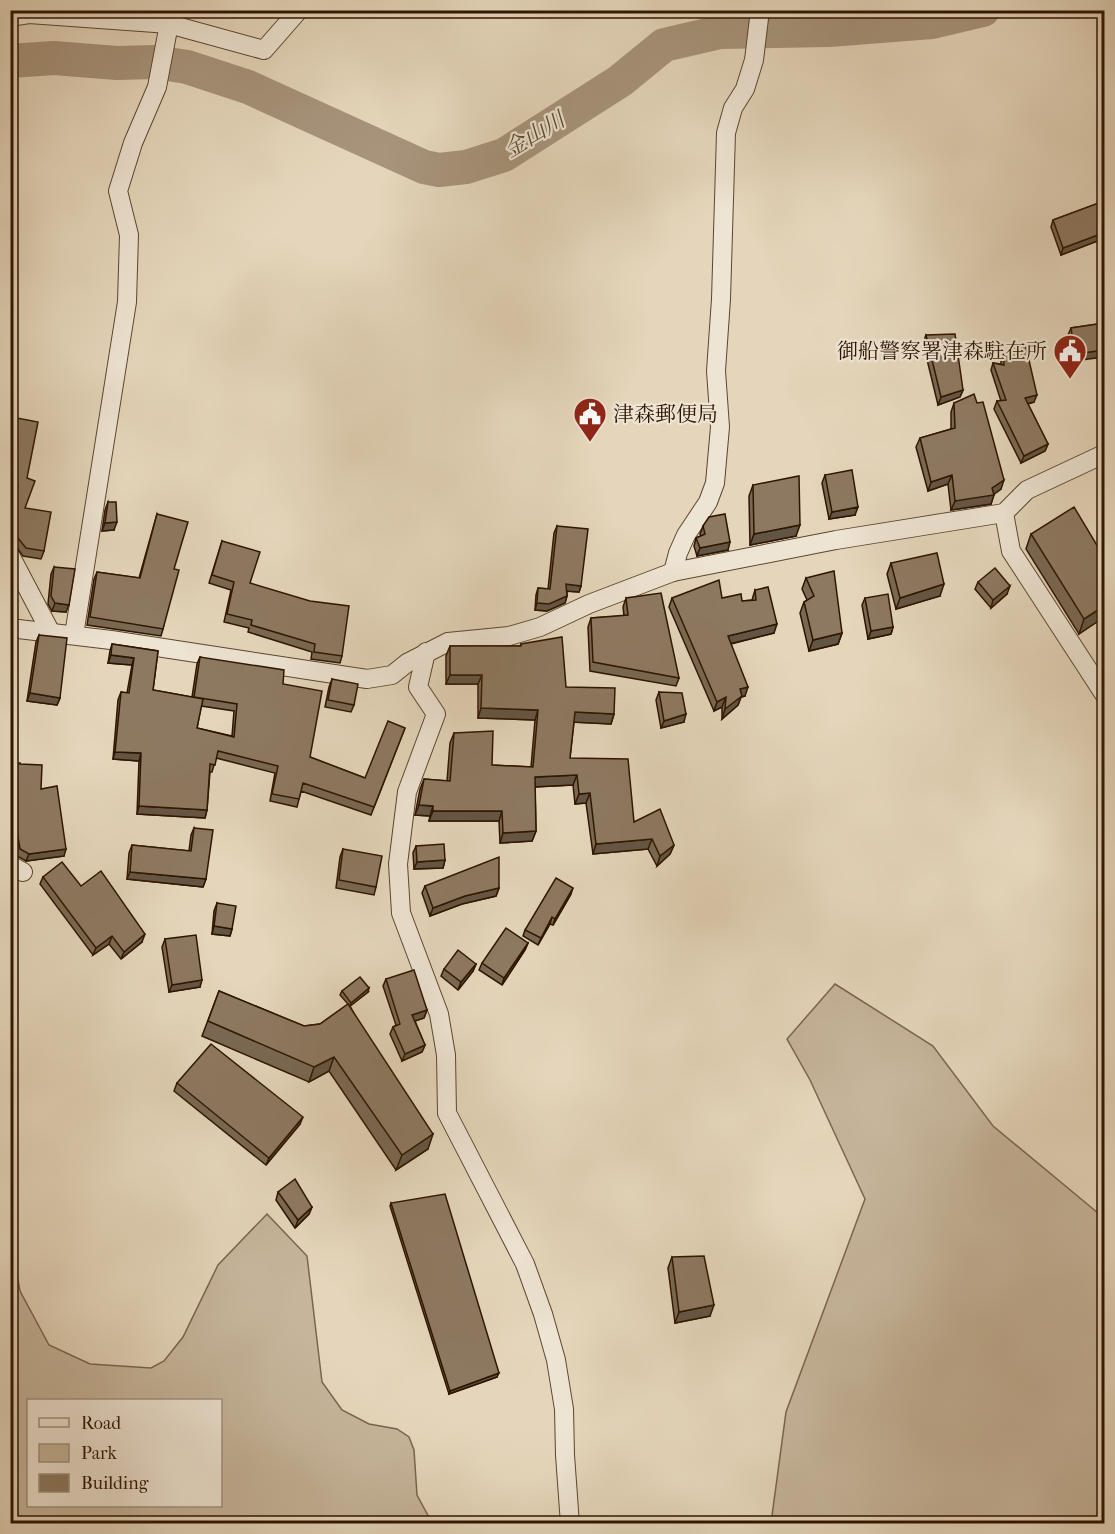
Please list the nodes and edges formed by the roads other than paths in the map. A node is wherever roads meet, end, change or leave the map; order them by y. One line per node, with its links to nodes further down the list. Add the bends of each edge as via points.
1 (299, 10): 4 (street, via 264,50)
2 (760, 10): 8 (street, via 754,60 726,133 716,371 720,427 715,483 682,544)
3 (10, 16): 4 (street)
4 (168, 32): 11 (street, via 157,87 118,191 129,236 127,302)
5 (1104, 454): 6 (street, via 1027,490)
6 (1004, 513): 8 (street); 13 (street, via 1011,551)
7 (10, 555): 10 (street)
8 (673, 572): 12 (street, via 540,627 509,636 448,642)
9 (10, 628): 10 (street)
10 (51, 633): 11 (street)
11 (74, 635): 12 (street, via 367,679 392,675)
12 (426, 652): 14 (street, via 418,687 436,714 407,792 398,864 401,913 439,1014 446,1055 447,1113 525,1264 556,1360 564,1409)
13 (1104, 694)
14 (570, 1524)

